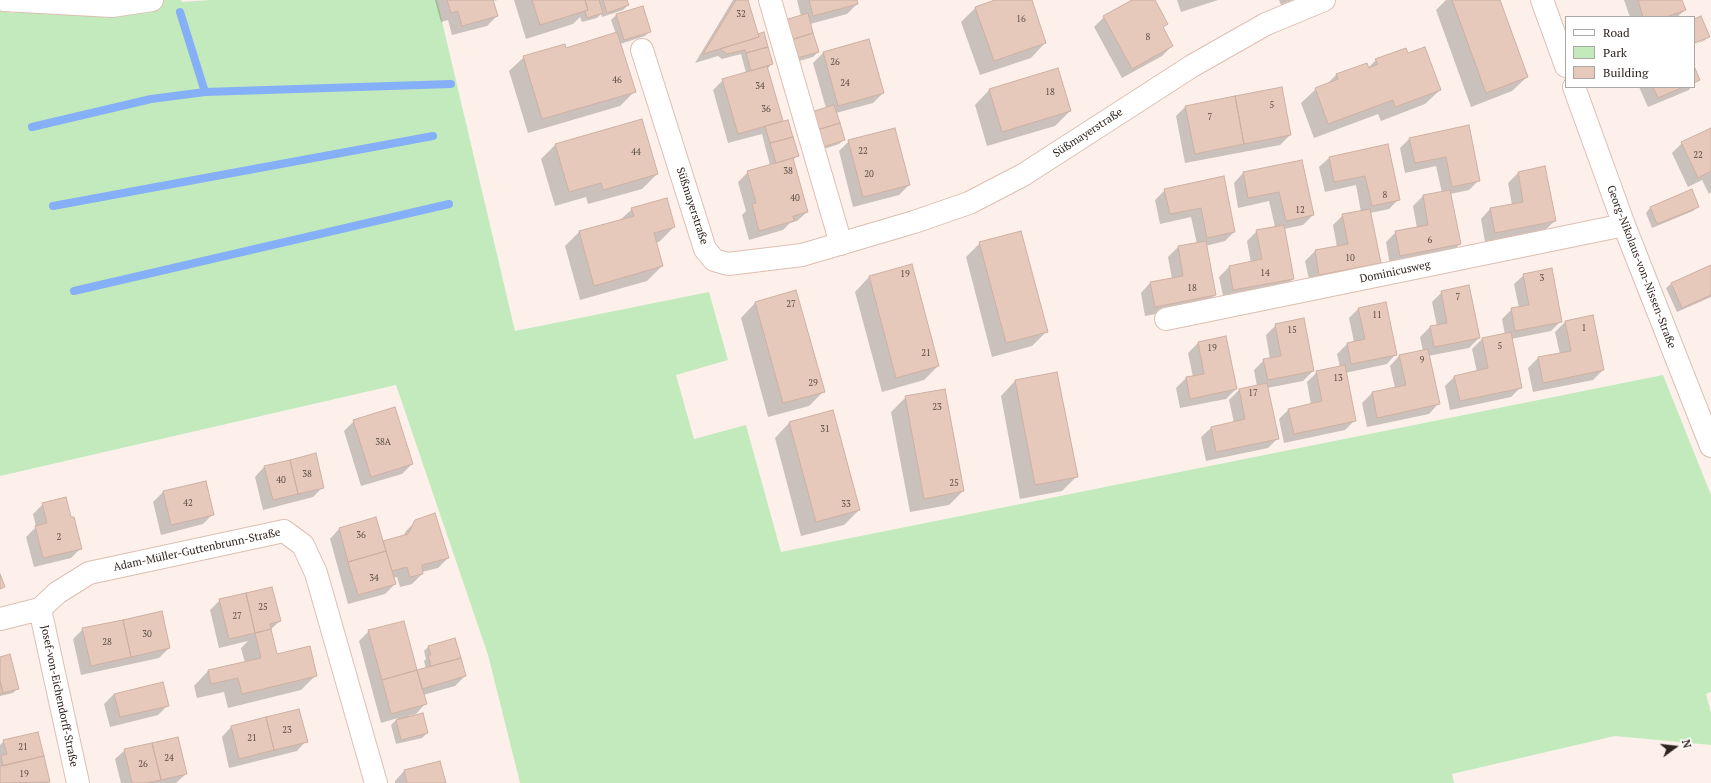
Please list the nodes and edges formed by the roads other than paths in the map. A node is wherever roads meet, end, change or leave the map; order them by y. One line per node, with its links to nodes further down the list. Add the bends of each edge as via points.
1 (4, 0): 2 (street, via 112,6)
2 (152, 0)
3 (770, 0): 10 (street)
4 (1324, 0): 10 (street, Süßmayerstraße, via 1252,32 1186,70 1023,175 969,203)
5 (1542, 0): 7 (street)
6 (642, 50): 10 (street, Süßmayerstraße, via 704,249 714,260 728,264 776,259)
7 (1565, 63)
8 (1574, 88): 9 (street, Georg-Nikolaus-von-Nissen-Straße)
9 (1624, 225): 11 (street, Dominicusweg); 12 (street, Georg-Nikolaus-von-Nissen-Straße)
10 (841, 244)
11 (1166, 320)
12 (1711, 446)
13 (40, 609): 14 (street); 15 (street, Josef-von-Eichendorff-Straße); 16 (street, Adam-Müller-Guttenbrunn-Straße, via 57,593 89,573 284,531 304,545 316,573)
14 (0, 619)
15 (78, 783)
16 (376, 783)

